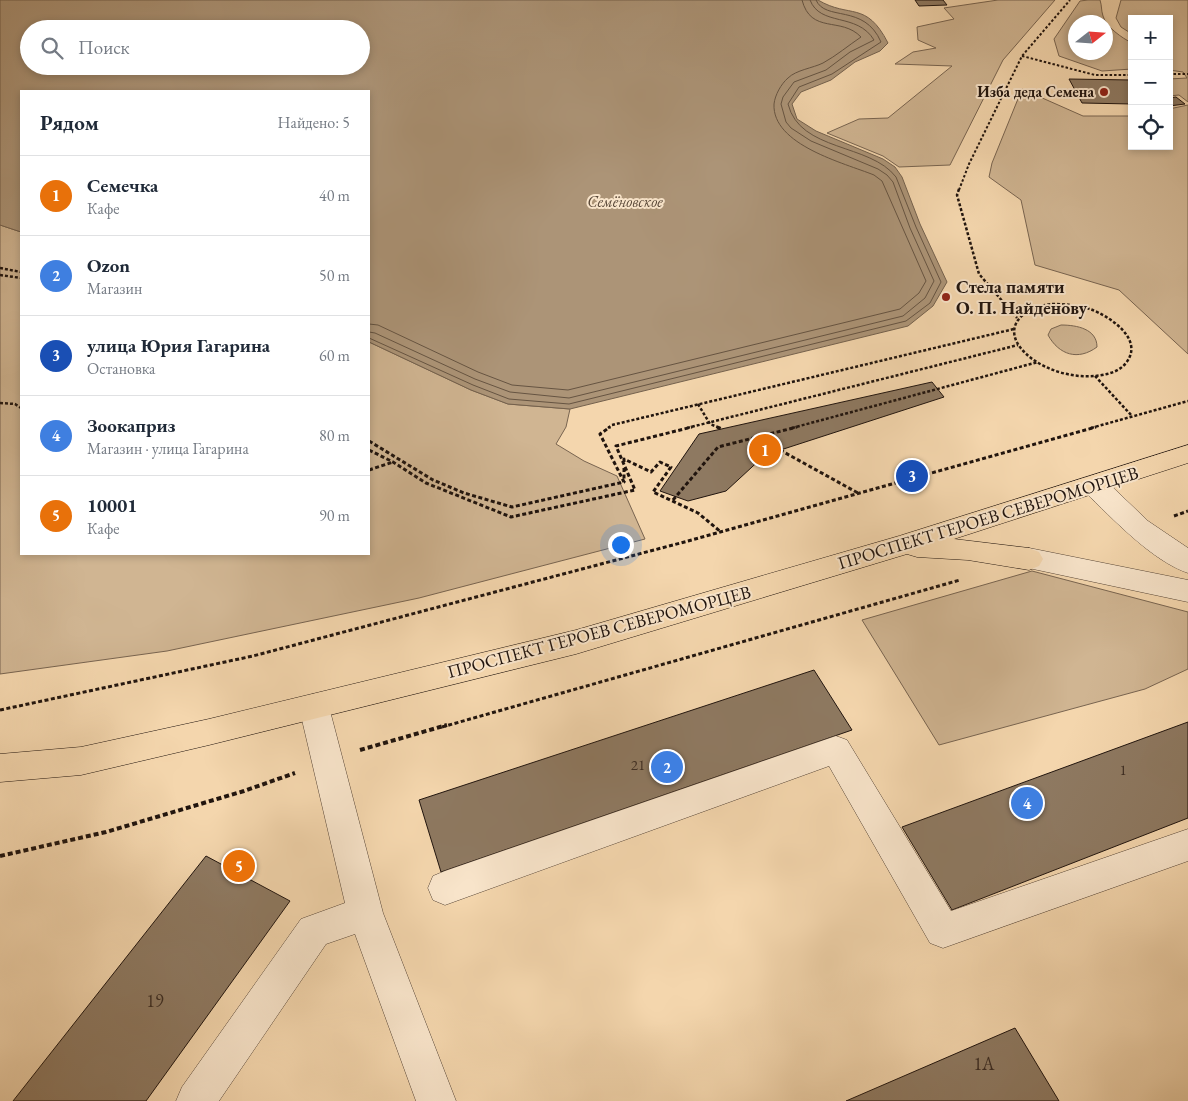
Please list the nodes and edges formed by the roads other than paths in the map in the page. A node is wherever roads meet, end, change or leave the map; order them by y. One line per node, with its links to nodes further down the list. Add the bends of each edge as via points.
1 (1188, 454): 2 (main road, ПРОСПЕКТ ГЕРОЕВ СЕВЕРОМОРЦЕВ)
2 (1094, 485): 3 (main road, ПРОСПЕКТ ГЕРОЕВ СЕВЕРОМОРЦЕВ); 6 (street, via 1138,528)
3 (999, 515): 4 (main road, ПРОСПЕКТ ГЕРОЕВ СЕВЕРОМОРЦЕВ); 5 (main road)
4 (900, 546): 5 (main road, via 968,550); 8 (main road, ПРОСПЕКТ ГЕРОЕВ СЕВЕРОМОРЦЕВ, via 576,642)
5 (1029, 559): 7 (street)
6 (1188, 562)
7 (1188, 591)
8 (314, 707): 9 (main road, ПРОСПЕКТ ГЕРОЕВ СЕВЕРОМОРЦЕВ, via 81,761); 12 (street)
9 (0, 768)
10 (1188, 845): 11 (street, via 943,931 836,750)
11 (445, 888)
12 (365, 913): 13 (street, via 314,932); 14 (street)
13 (196, 1101)
14 (436, 1101)

